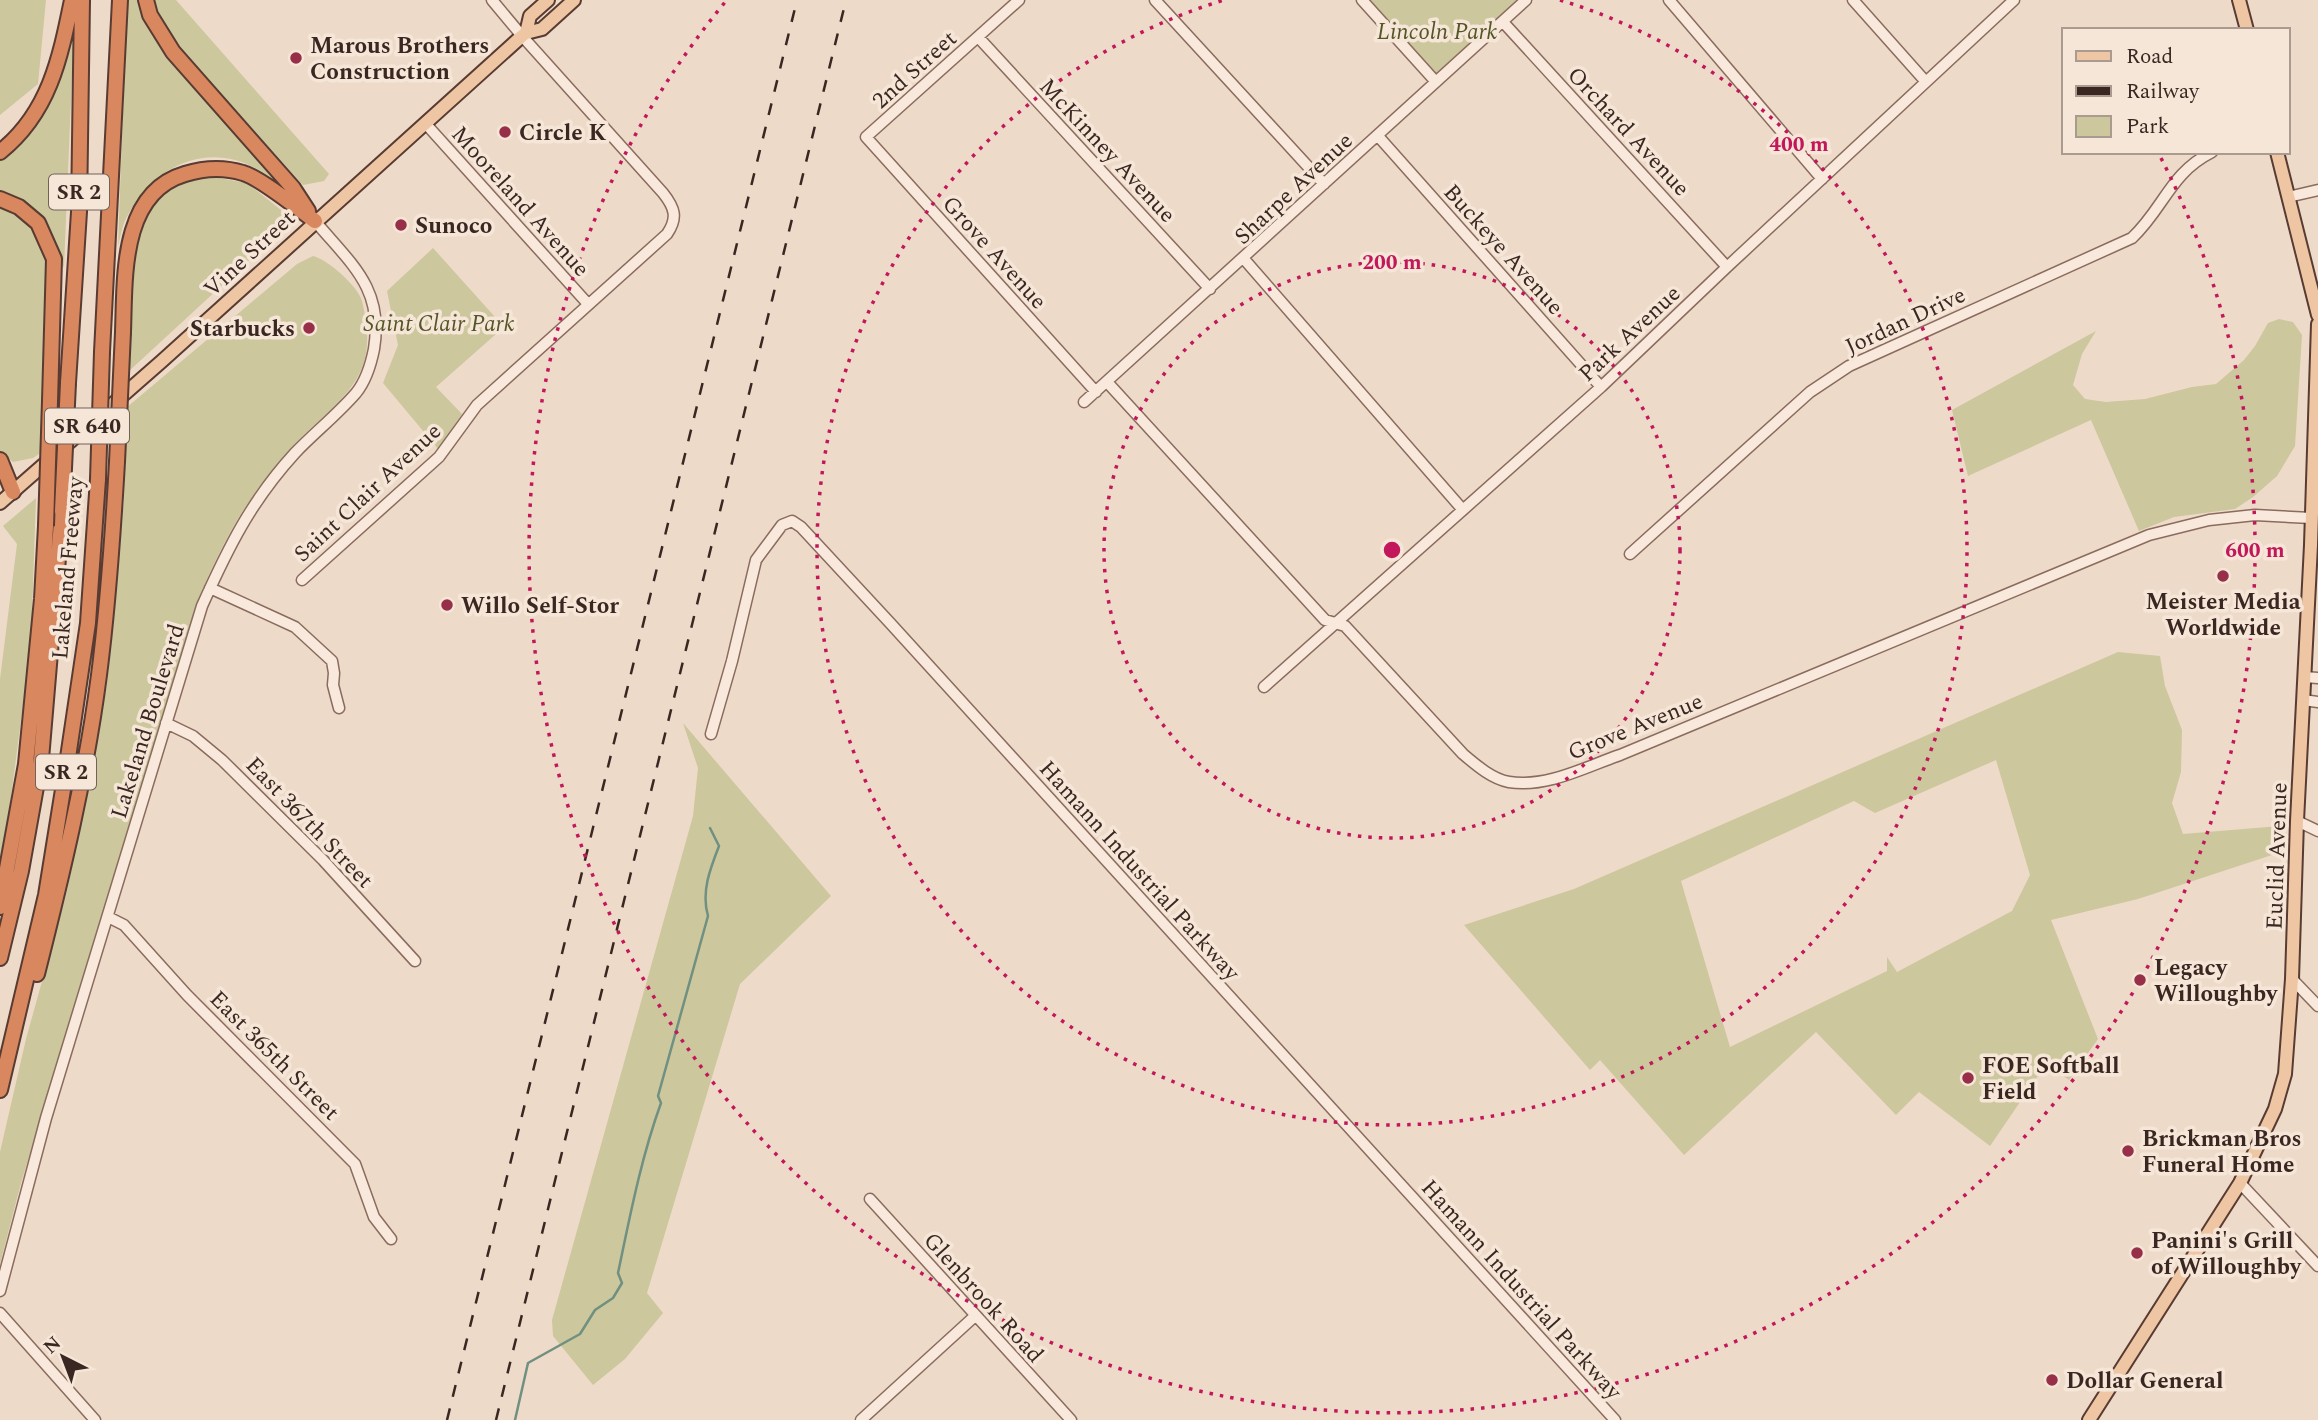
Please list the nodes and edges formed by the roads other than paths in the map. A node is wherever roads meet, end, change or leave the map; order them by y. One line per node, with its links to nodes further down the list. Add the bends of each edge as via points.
1 (72, 0): 25 (highway, via 45,99 17,138)
2 (82, 0): 68 (highway, Lakeland Freeway / SR 2, bridge, via 79,212 62,511 41,759)
3 (120, 0): 72 (highway, Lakeland Freeway / SR 2, bridge, via 88,623 46,895)
4 (146, 0): 33 (highway, via 173,52 293,188)
5 (492, 0): 18 (street)
6 (548, 0): 18 (main road, Vine Street / SR 640, via 530,16)
7 (574, 0): 18 (main road, Vine Street / SR 640, via 542,29)
8 (1019, 0): 19 (street, 2nd Street)
9 (1155, 0): 29 (street)
10 (1362, 0): 20 (street)
11 (1526, 0): 16 (street, Sharpe Avenue)
12 (1669, 0): 28 (street)
13 (1853, 0): 21 (street)
14 (2014, 0): 21 (street, Park Avenue)
15 (2239, 0): 17 (main road)
16 (1503, 22): 20 (street, Sharpe Avenue); 35 (street, Orchard Avenue)
17 (2246, 28)
18 (524, 34): 22 (main road, Vine Street / SR 640); 37 (street, Saint Clair Avenue, via 663,193 675,216 667,234)
19 (978, 37): 24 (street, 2nd Street); 36 (street, McKinney Avenue)
20 (1436, 82): 23 (street, Sharpe Avenue)
21 (1926, 82): 28 (street, Park Avenue)
22 (425, 123): 33 (main road, Vine Street / SR 640); 37 (street, Mooreland Avenue)
23 (1378, 136): 29 (street, Sharpe Avenue); 41 (street, Buckeye Avenue)
24 (866, 138): 42 (street, Grove Avenue)
25 (0, 152)
26 (2208, 154): 52 (street, Jordan Drive, via 2174,181 2148,223 2132,238 1849,366 1810,392)
27 (2277, 154): 31 (main road)
28 (1822, 179): 35 (street, Park Avenue)
29 (1324, 184): 34 (street, Sharpe Avenue)
30 (2318, 190): 31 (street)
31 (2288, 197): 38 (main road)
32 (0, 199): 66 (highway, bridge, via 38,223 54,259 42,598 26,764)
33 (315, 220): 46 (main road, Vine Street / SR 640); 54 (street, Lakeland Boulevard, via 364,279 373,299 373,354 358,391 296,452 260,496 228,546); 72 (highway, bridge, via 245,173 204,168 172,177 150,196 135,223 126,257 111,560 99,676 58,891 32,993)
34 (1244, 259): 36 (street, Sharpe Avenue); 49 (street)
35 (1727, 267): 41 (street, Park Avenue)
36 (1210, 289): 40 (street, Sharpe Avenue)
37 (589, 304): 53 (street, Saint Clair Avenue, via 477,405 439,457)
38 (2318, 315)
39 (2318, 324): 47 (main road, Euclid Avenue)
40 (1107, 382): 42 (street, Sharpe Avenue); 55 (street, Grove Avenue, via 1325,620)
41 (1601, 387): 49 (street, Park Avenue)
42 (1096, 392): 43 (street, Sharpe Avenue)
43 (1084, 402)
44 (0, 460): 46 (highway)
45 (0, 481): 46 (highway)
46 (13, 492): 48 (main road, Vine Street / SR 640)
47 (2315, 493): 50 (main road, Euclid Avenue)
48 (0, 503)
49 (1463, 510): 55 (street, Park Avenue)
50 (2311, 518): 51 (main road, Euclid Avenue); 55 (street, Grove Avenue, via 2255,515 2148,535 1620,755 1542,783 1507,782 1481,769 1345,626)
51 (2315, 537): 56 (main road, Euclid Avenue)
52 (1630, 554)
53 (302, 580)
54 (210, 587): 61 (street, via 295,627 332,662); 62 (street, Lakeland Boulevard)
55 (1335, 624): 58 (street, Park Avenue)
56 (2304, 677): 57 (street); 59 (main road, Euclid Avenue)
57 (2318, 678)
58 (1264, 687)
59 (2303, 700): 60 (street); 64 (main road, Euclid Avenue)
60 (2318, 702)
61 (339, 708)
62 (166, 723): 67 (street, Lakeland Boulevard); 69 (street, East 367th Street, via 193,736 222,760 323,860)
63 (711, 733): 84 (street, Hamann Industrial Parkway, via 756,560 782,524 792,521)
64 (2297, 821): 65 (street); 70 (main road, Euclid Avenue)
65 (2318, 831)
66 (0, 907)
67 (107, 917): 76 (street, East 365th Street, via 124,925 355,1164 374,1217); 78 (street, Lakeland Boulevard)
68 (0, 958)
69 (415, 961)
70 (2292, 979): 71 (street); 74 (main road, Euclid Avenue, via 2285,1074 2275,1109)
71 (2318, 1006)
72 (7, 1061): 73 (highway, Lakeland Freeway / SR 2)
73 (0, 1090)
74 (2240, 1183): 77 (street); 85 (main road, Euclid Avenue)
75 (870, 1199): 80 (street, Glenbrook Road)
76 (391, 1239)
77 (2318, 1266)
78 (0, 1291)
79 (0, 1313): 81 (street)
80 (975, 1316): 82 (street); 83 (street, Glenbrook Road)
81 (95, 1420)
82 (861, 1420)
83 (1071, 1420)
84 (1615, 1420)
85 (2089, 1420)

